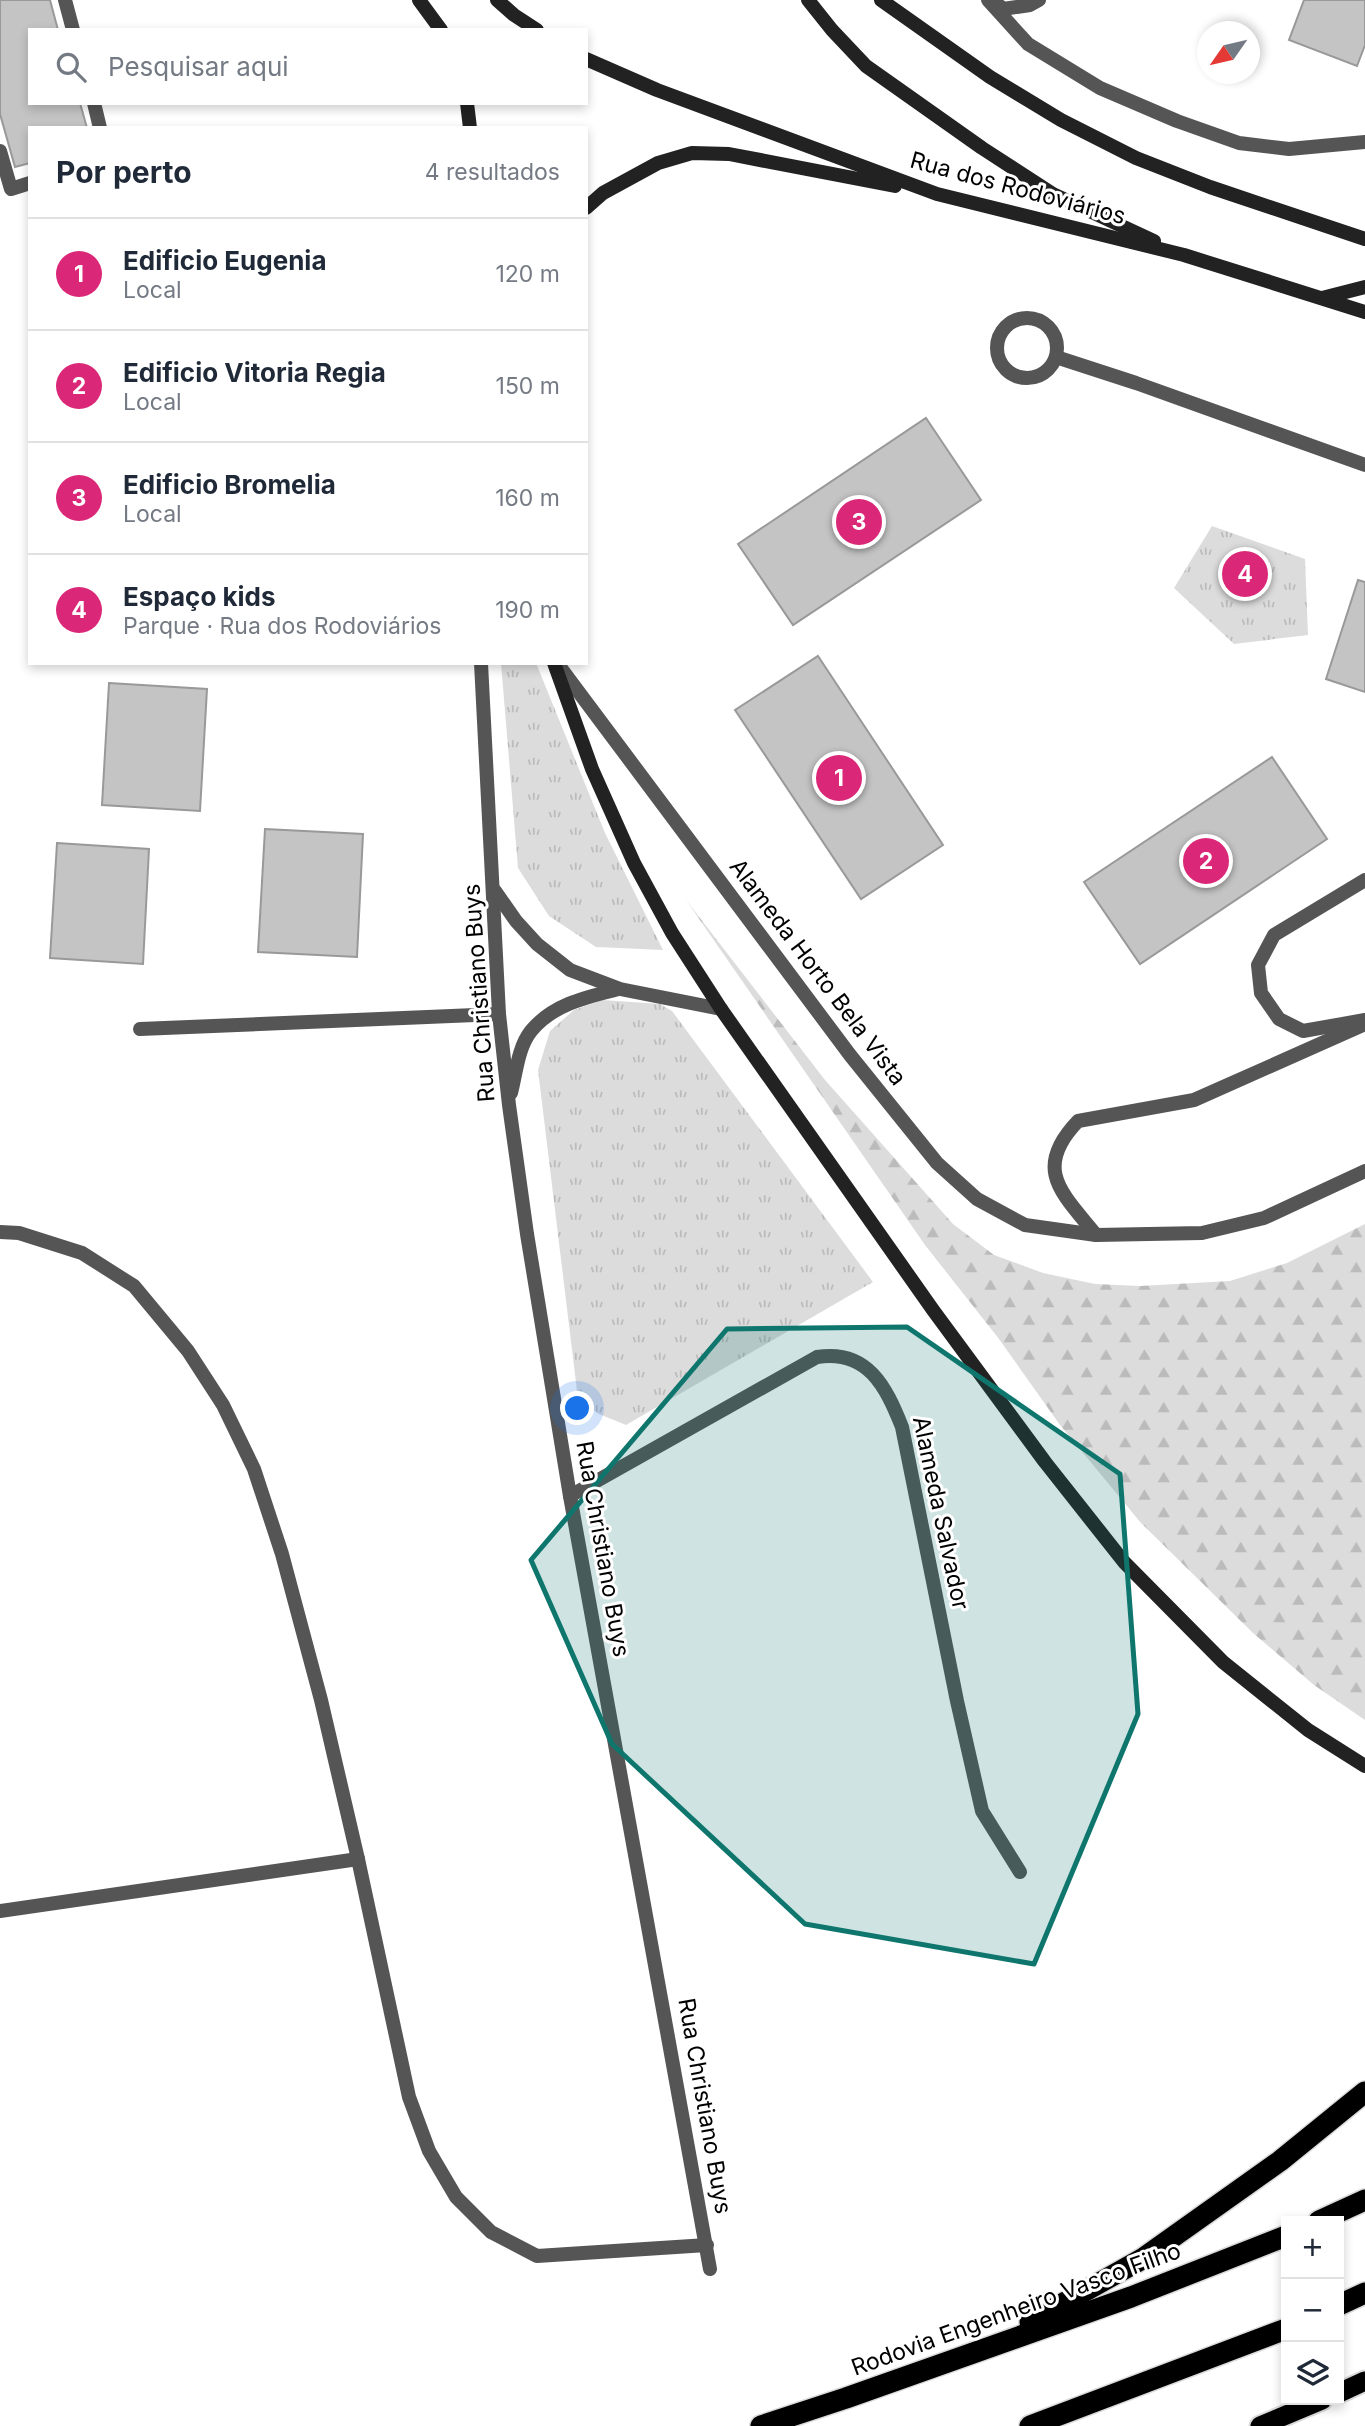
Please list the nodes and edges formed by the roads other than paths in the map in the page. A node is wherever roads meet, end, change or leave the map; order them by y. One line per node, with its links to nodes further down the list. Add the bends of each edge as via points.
1 (65, 0): 8 (street)
2 (419, 0): 9 (main road)
3 (497, 0): 10 (main road)
4 (808, 0): 22 (main road, via 866,66 982,148 1053,194)
5 (881, 0): 21 (main road, via 990,77 1136,159)
6 (990, 0): 7 (street, via 1003,9); 16 (street, via 1028,44 1100,88 1177,121 1238,143 1276,148)
7 (1039, 0)
8 (72, 28)
9 (440, 28)
10 (534, 28)
11 (588, 60): 19 (main road, Rua dos Rodoviários)
12 (94, 105): 14 (street)
13 (467, 105): 15 (main road)
14 (100, 126)
15 (470, 126)
16 (1365, 142)
17 (0, 151): 18 (street, via 11,189)
18 (28, 184)
19 (937, 194): 20 (main road, via 729,153 692,153 658,163); 22 (main road, Rua dos Rodoviários)
20 (588, 206)
21 (1365, 239)
22 (1184, 255): 24 (main road, Rua dos Rodoviários)
23 (1365, 287): 24 (main road)
24 (1321, 298): 25 (main road, Rua dos Rodoviários)
25 (1365, 312)
26 (1056, 357): 26 (street, via 1045,373 1016,376 1002,363 1000,334 1024,318 1043,322 1055,337); 27 (street)
27 (1365, 465)
28 (481, 665): 32 (street, Rua Christiano Buys)
29 (556, 665): 34 (main road, via 592,769 634,863)
30 (557, 665): 41 (street, Alameda Horto Bela Vista, via 850,1055 937,1163 977,1199 1025,1225)
31 (1365, 880): 36 (street, via 1274,935 1258,965 1261,993 1279,1019 1291,1026 1303,1031)
32 (494, 890): 33 (street, via 537,944 570,971); 35 (street, Rua Christiano Buys)
33 (620, 989): 34 (street); 38 (street, via 577,999 531,1032 520,1055)
34 (721, 1009): 43 (main road, via 933,1310 1124,1562 1223,1662 1308,1730)
35 (499, 1014): 37 (street); 38 (street, Rua Christiano Buys)
36 (1365, 1022): 41 (street, via 1194,1100 1078,1121 1055,1154 1055,1180)
37 (140, 1029)
38 (509, 1105): 42 (street, Rua Christiano Buys)
39 (1365, 1171): 41 (street, Alameda Horto Bela Vista, via 1264,1218 1202,1233)
40 (0, 1232): 44 (street, via 19,1233 82,1253 134,1286 188,1351 223,1405 254,1469 282,1554)
41 (1096, 1235)
42 (570, 1496): 45 (street, Alameda Salvador, via 817,1357 834,1354 873,1374 888,1393 902,1427 982,1811); 51 (street, Rua Christiano Buys)
43 (1365, 1766)
44 (358, 1859): 46 (street); 51 (street, via 409,2097 429,2151 456,2197 491,2232 537,2256)
45 (1020, 1872)
46 (0, 1911)
47 (1365, 2092): 56 (highway, via 1280,2161 1142,2259)
48 (1365, 2200): 49 (highway)
49 (1330, 2216)
50 (1281, 2238): 56 (highway, Rodovia Engenheiro Vasco Filho)
51 (707, 2245): 52 (street, Rua Christiano Buys)
52 (710, 2269)
53 (1365, 2293): 54 (highway)
54 (1344, 2303)
55 (1281, 2331): 61 (highway)
56 (980, 2350): 60 (highway, Rodovia Engenheiro Vasco Filho)
57 (1365, 2381): 58 (highway)
58 (1344, 2390)
59 (1310, 2405): 62 (highway)
60 (761, 2426)
61 (1030, 2426)
62 (1260, 2426)

